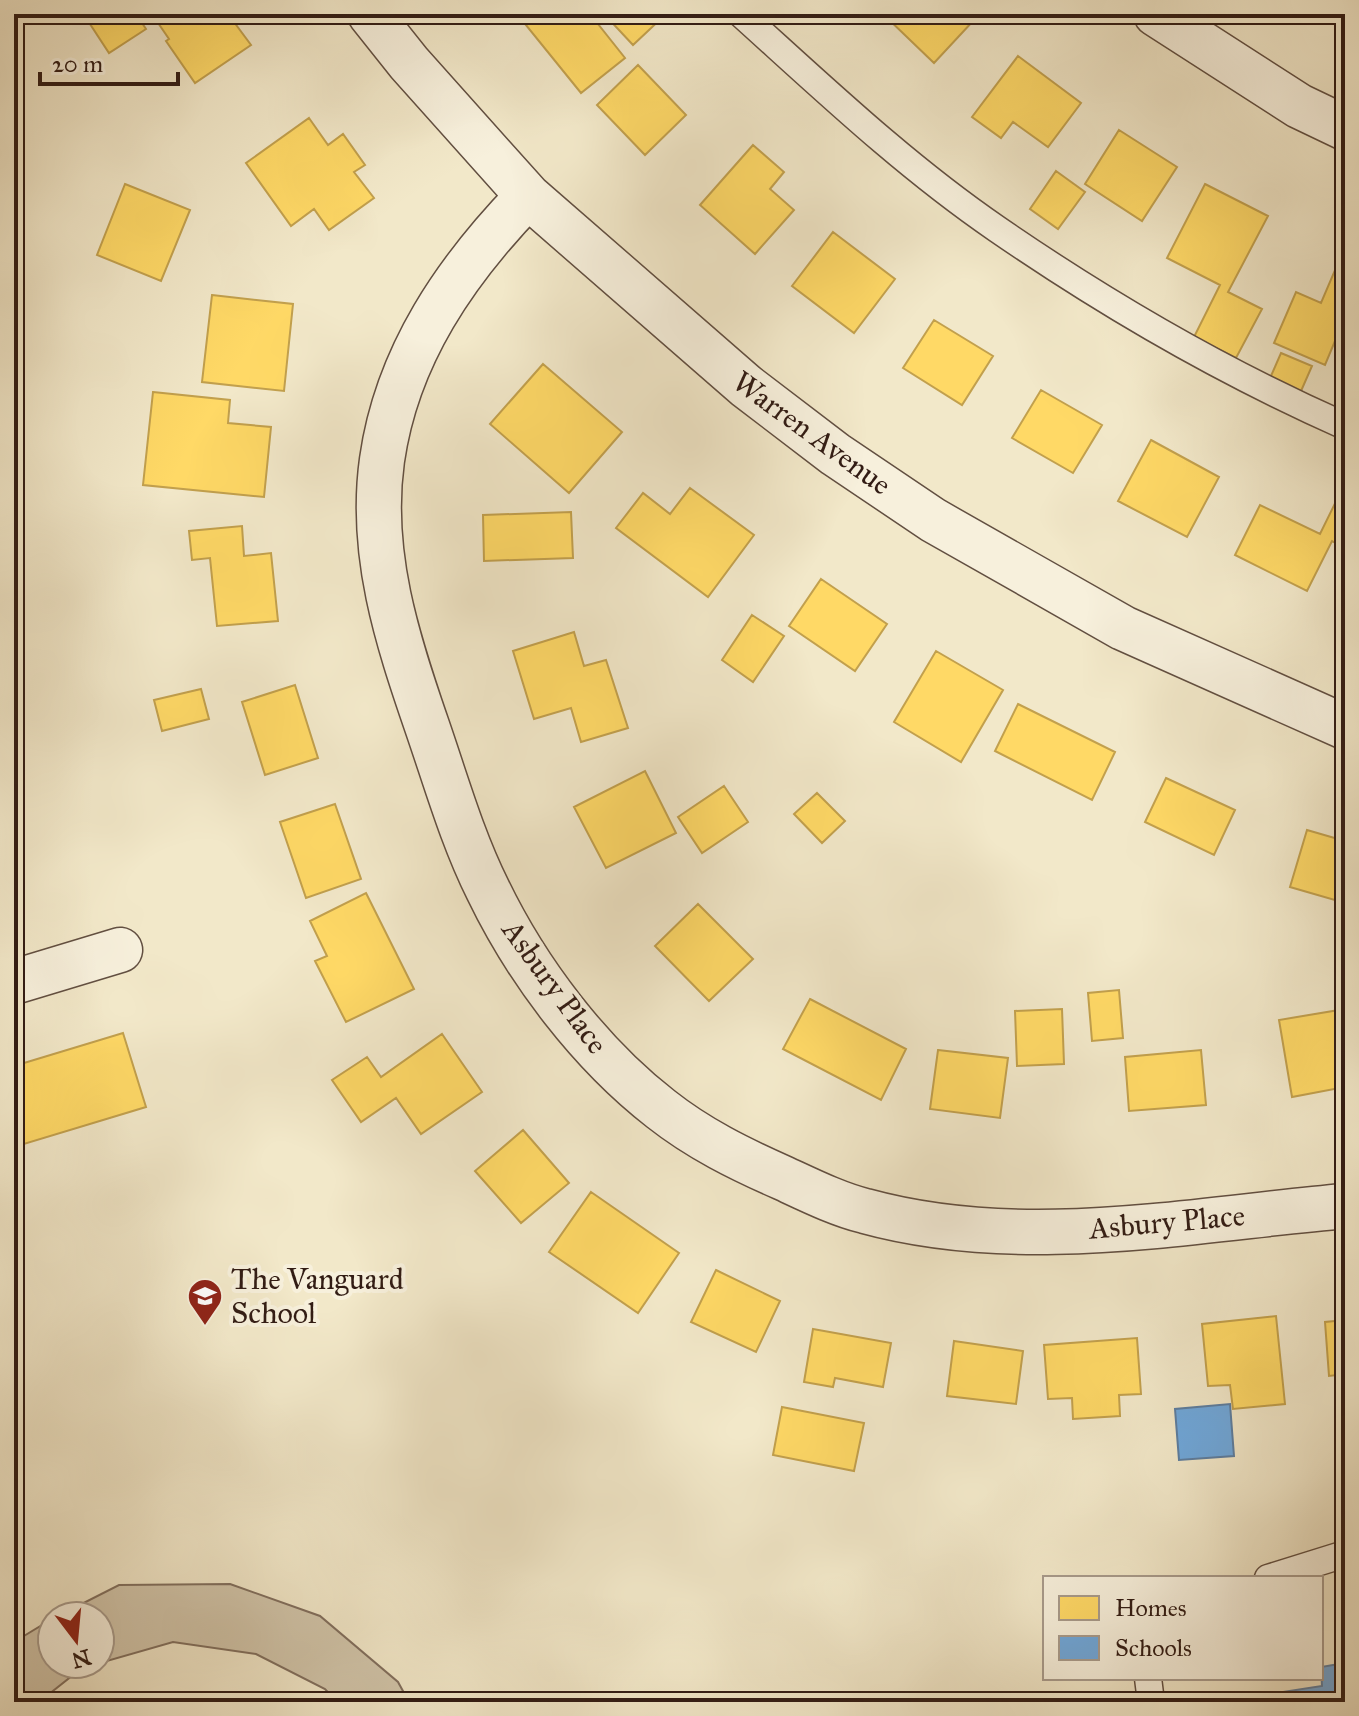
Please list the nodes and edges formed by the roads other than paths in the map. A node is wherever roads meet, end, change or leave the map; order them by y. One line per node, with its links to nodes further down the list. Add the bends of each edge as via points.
1 (370, 14): 5 (street, Warren Avenue)
2 (741, 14): 6 (lane, via 834,98 995,228 1189,348)
3 (1156, 14): 4 (street, via 1299,106)
4 (1345, 128)
5 (528, 196): 7 (street, Warren Avenue, via 746,386 933,520 1123,628); 10 (street, Asbury Place, via 481,244 423,335 397,395 382,459 377,522 383,578 405,662 460,823 521,950 564,1008 605,1058 673,1117 723,1151 863,1211 1001,1233)
6 (1345, 426)
7 (1345, 727)
8 (120, 950): 9 (street)
9 (14, 982)
10 (1345, 1206)
11 (1345, 1554): 12 (lane)
12 (1274, 1576)
13 (1148, 1680): 14 (lane)
14 (1151, 1702)

